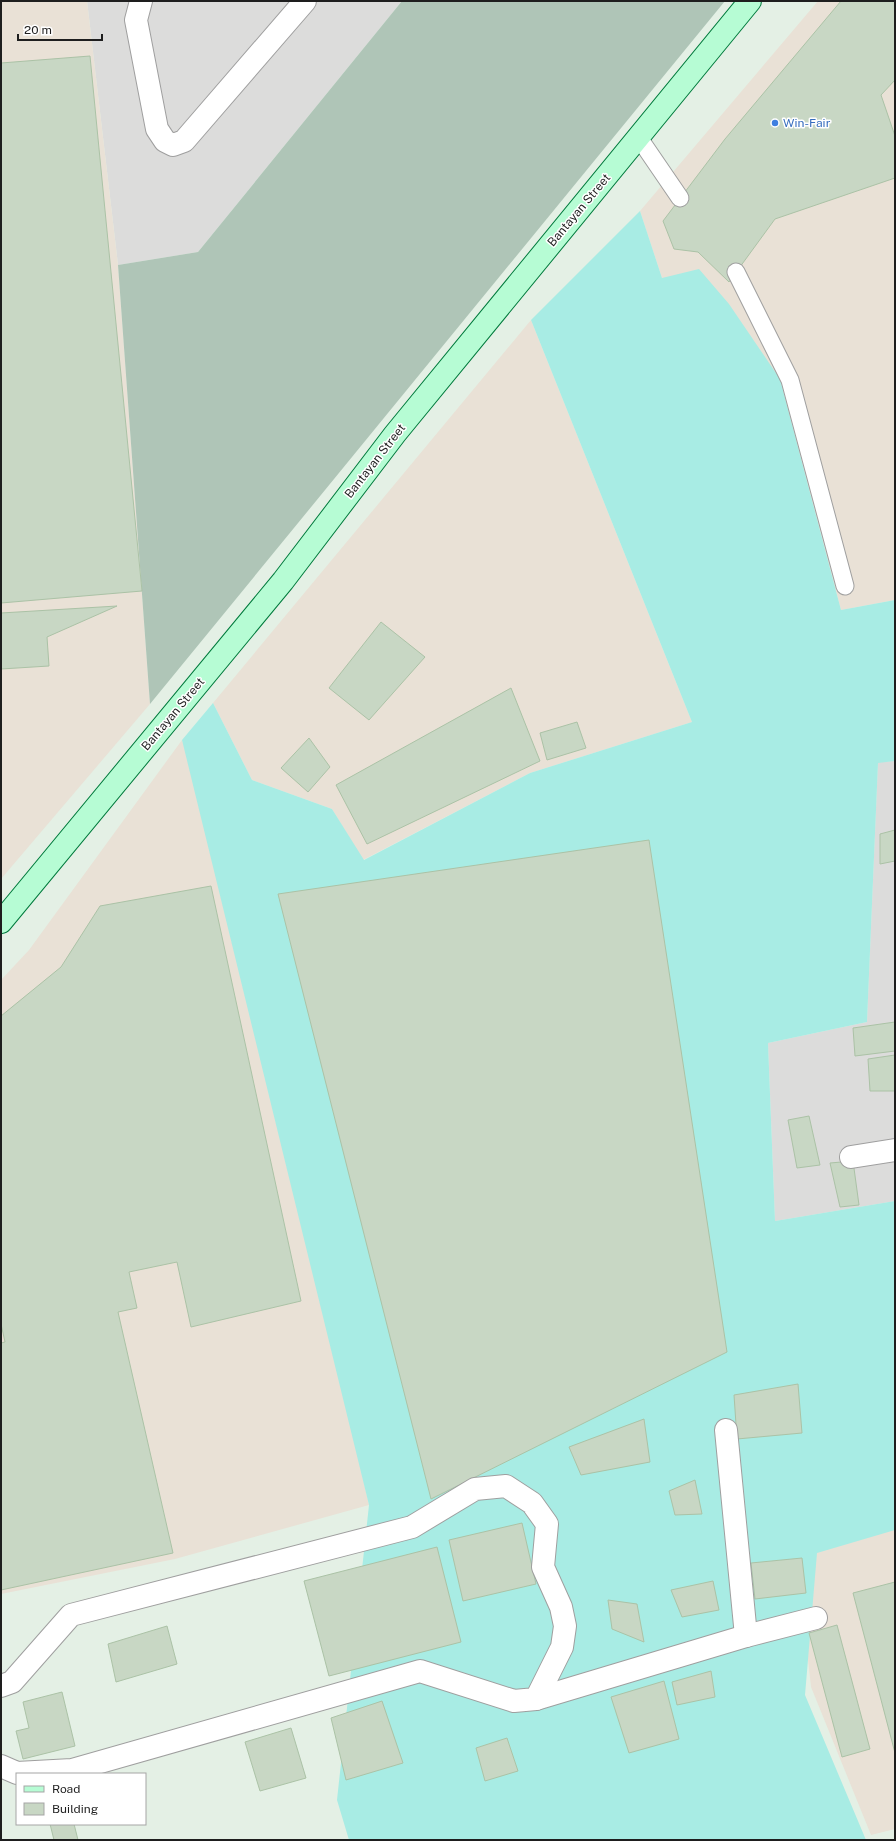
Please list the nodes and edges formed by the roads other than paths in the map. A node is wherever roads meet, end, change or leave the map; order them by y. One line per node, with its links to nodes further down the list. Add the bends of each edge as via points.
1 (141, 1): 2 (street, via 136,20 157,129 165,141 173,145 184,141)
2 (305, 1)
3 (750, 1): 4 (main road, Bantayan Street)
4 (639, 138): 5 (lane); 8 (main road, Bantayan Street, via 395,434 283,581)
5 (680, 198)
6 (736, 272): 7 (lane, via 790,380)
7 (845, 586)
8 (1, 922)
9 (895, 1150): 10 (street)
10 (851, 1157)
11 (726, 1430): 13 (street)
12 (816, 1618): 13 (street)
13 (746, 1636): 15 (street)
14 (1, 1686): 15 (street, via 12,1682 71,1615 412,1527 476,1489 506,1486 532,1503 547,1524 543,1568 566,1626 562,1647)
15 (536, 1699): 16 (street, via 514,1701 420,1671 72,1770 17,1773)
16 (1, 1766)

